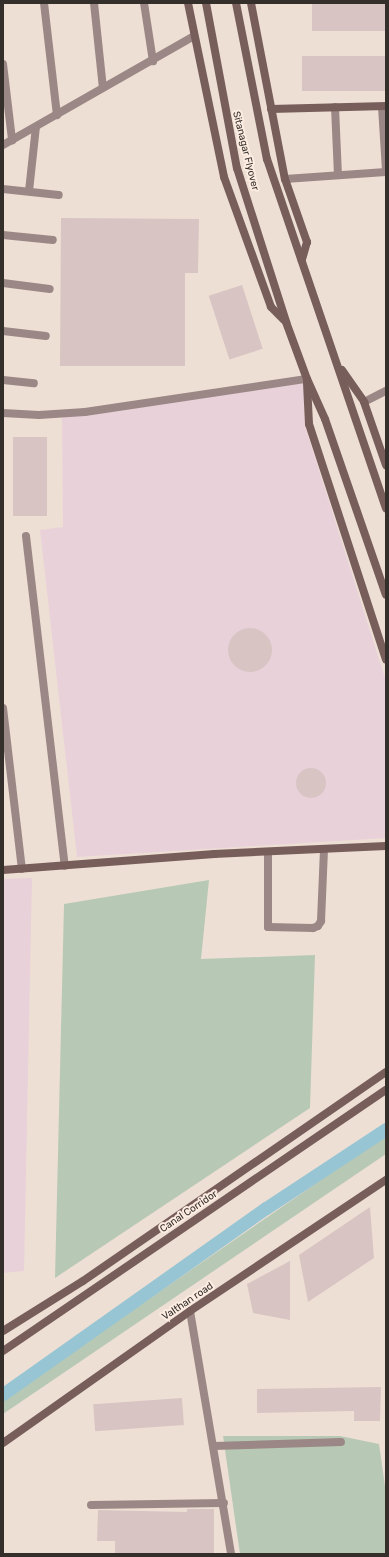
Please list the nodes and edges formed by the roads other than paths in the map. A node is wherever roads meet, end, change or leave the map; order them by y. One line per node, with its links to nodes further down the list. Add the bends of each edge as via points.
1 (44, 3): 15 (street)
2 (94, 3): 11 (street)
3 (144, 3): 9 (street)
4 (188, 3): 8 (main road)
5 (206, 3): 30 (main road, Sitanagar Flyover, via 237,168)
6 (236, 3): 27 (main road, Sitanagar Flyover, via 267,159)
7 (251, 3): 14 (main road)
8 (194, 36): 9 (street); 30 (main road, via 224,177 271,307)
9 (153, 61): 11 (street)
10 (3, 64): 17 (street)
11 (104, 88): 15 (street)
12 (384, 106): 13 (main road); 19 (street)
13 (335, 107): 14 (main road); 20 (street)
14 (271, 109): 21 (main road)
15 (57, 115): 16 (street)
16 (36, 127): 17 (street); 23 (street)
17 (12, 140): 18 (street)
18 (3, 145)
19 (386, 171): 20 (street)
20 (338, 175): 21 (street)
21 (285, 179): 27 (main road, via 306,242)
22 (3, 189): 23 (street)
23 (29, 191): 24 (street)
24 (59, 195)
25 (3, 235): 26 (street)
26 (53, 240)
27 (302, 260): 33 (main road, Sitanagar Flyover)
28 (3, 283): 29 (street)
29 (50, 289)
30 (286, 322): 34 (main road, Sitanagar Flyover)
31 (3, 331): 32 (street)
32 (46, 336)
33 (336, 361): 38 (main road); 42 (main road, Sitanagar Flyover)
34 (307, 379): 39 (street, via 84,412 39,415); 44 (main road, via 325,419); 45 (main road, via 309,424)
35 (3, 380): 36 (street)
36 (34, 383)
37 (386, 391): 38 (street)
38 (364, 402): 40 (main road)
39 (3, 413)
40 (384, 455): 41 (main road)
41 (386, 465)
42 (386, 508)
43 (26, 536): 50 (street)
44 (386, 596)
45 (386, 660)
46 (3, 708): 51 (street)
47 (386, 846): 48 (main road)
48 (324, 849): 49 (main road); 49 (street, via 321,921 313,928 268,927)
49 (268, 852): 50 (main road)
50 (65, 866): 51 (main road)
51 (22, 869): 52 (main road)
52 (3, 870)
53 (386, 1072): 57 (main road, via 83,1281)
54 (386, 1090): 58 (main road, Canal Corridor)
55 (386, 1180): 56 (main road, Valthan road)
56 (190, 1311): 60 (main road, Valthan road); 61 (street)
57 (3, 1331)
58 (3, 1351)
59 (341, 1442): 61 (street)
60 (3, 1443)
61 (214, 1446): 62 (street)
62 (224, 1503): 63 (street); 64 (street)
63 (91, 1504)
64 (231, 1554)

